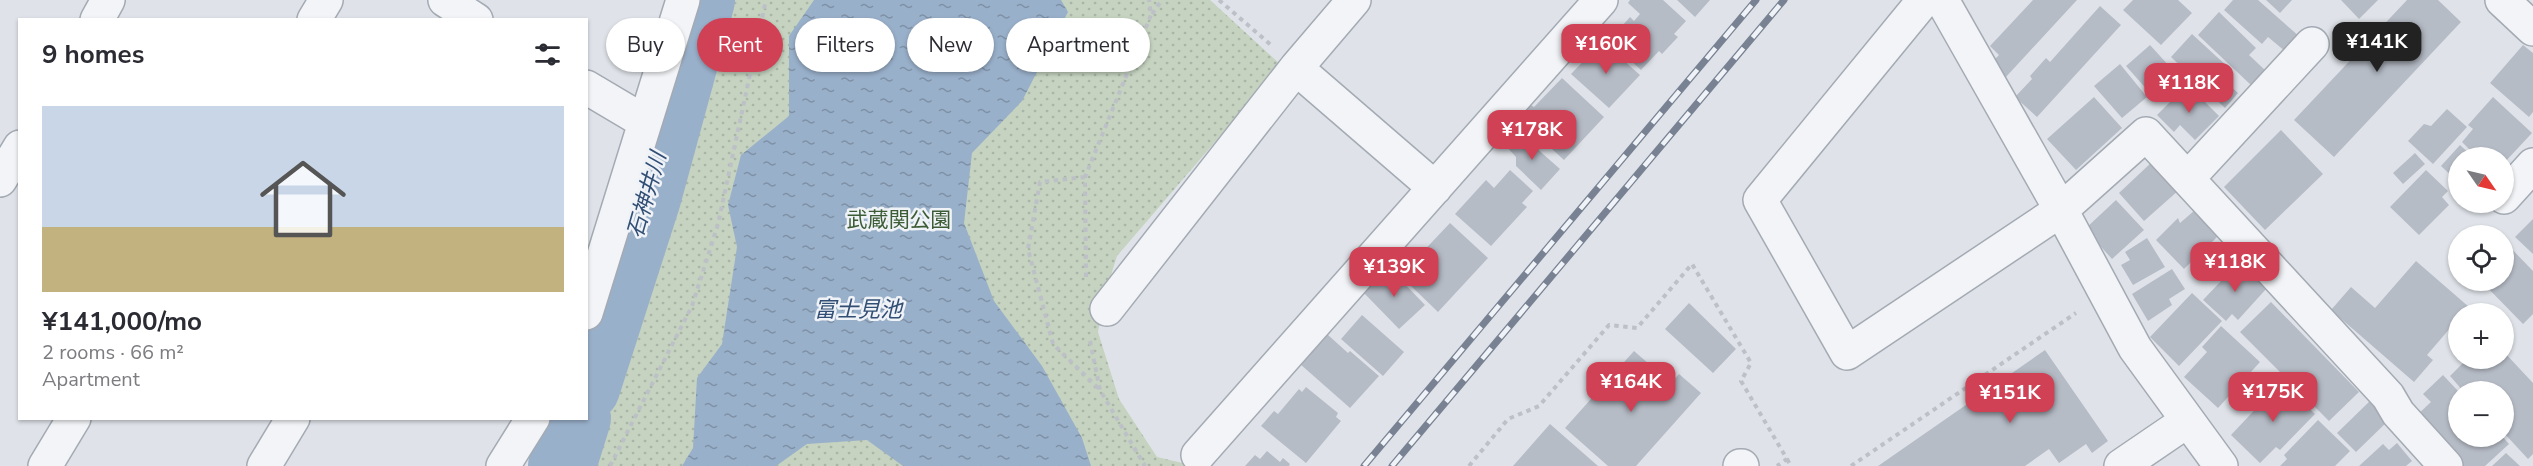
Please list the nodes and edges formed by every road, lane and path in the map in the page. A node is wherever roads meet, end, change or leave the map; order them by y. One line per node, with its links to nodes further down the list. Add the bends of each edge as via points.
1 (108, 0): 15 (street)
2 (326, 0): 16 (street)
3 (445, 0): 17 (street)
4 (683, 0): 22 (street)
5 (766, 0): 46 (path, via 718,224 692,306)
6 (1149, 0): 14 (path)
7 (1162, 0): 14 (path)
8 (1219, 0): 20 (path)
9 (1354, 0): 20 (street)
10 (1601, 0): 29 (street)
11 (1924, 0): 30 (street, via 1760,200 1847,353)
12 (1942, 0): 30 (street)
13 (2502, 0): 18 (street)
14 (1151, 15): 25 (path)
15 (98, 18)
16 (315, 18)
17 (473, 18)
18 (2533, 29)
19 (2312, 44): 26 (street)
20 (1296, 68): 29 (street); 34 (street)
21 (588, 88): 22 (street)
22 (645, 122): 33 (street)
23 (18, 150): 27 (street)
24 (2533, 165): 28 (street)
25 (1085, 177): 31 (path); 36 (path, via 1040,182 1028,249 1053,344)
26 (2188, 178): 30 (street, via 2146,134); 54 (street, via 2388,396 2398,413)
27 (0, 180)
28 (2514, 186)
29 (1434, 188): 41 (street)
30 (2061, 210): 32 (street)
31 (1086, 279)
32 (2105, 293): 40 (street, via 2135,348); 51 (path)
33 (588, 307)
34 (1107, 309)
35 (1089, 336): 36 (path)
36 (1100, 390): 47 (path)
37 (73, 420): 43 (street)
38 (292, 420): 44 (street)
39 (532, 420): 45 (street)
40 (2187, 421): 52 (street); 53 (street)
41 (1198, 455)
42 (1786, 458): 48 (path, via 1741,381 1751,363 1692,264 1637,328 1609,325 1539,406 1508,419); 49 (path); 50 (path)
43 (45, 466)
44 (264, 466)
45 (503, 466)
46 (610, 466)
47 (1145, 466)
48 (1469, 466)
49 (1777, 466)
50 (1791, 466)
51 (1851, 466)
52 (2121, 466)
53 (2221, 466)
54 (2446, 466)

